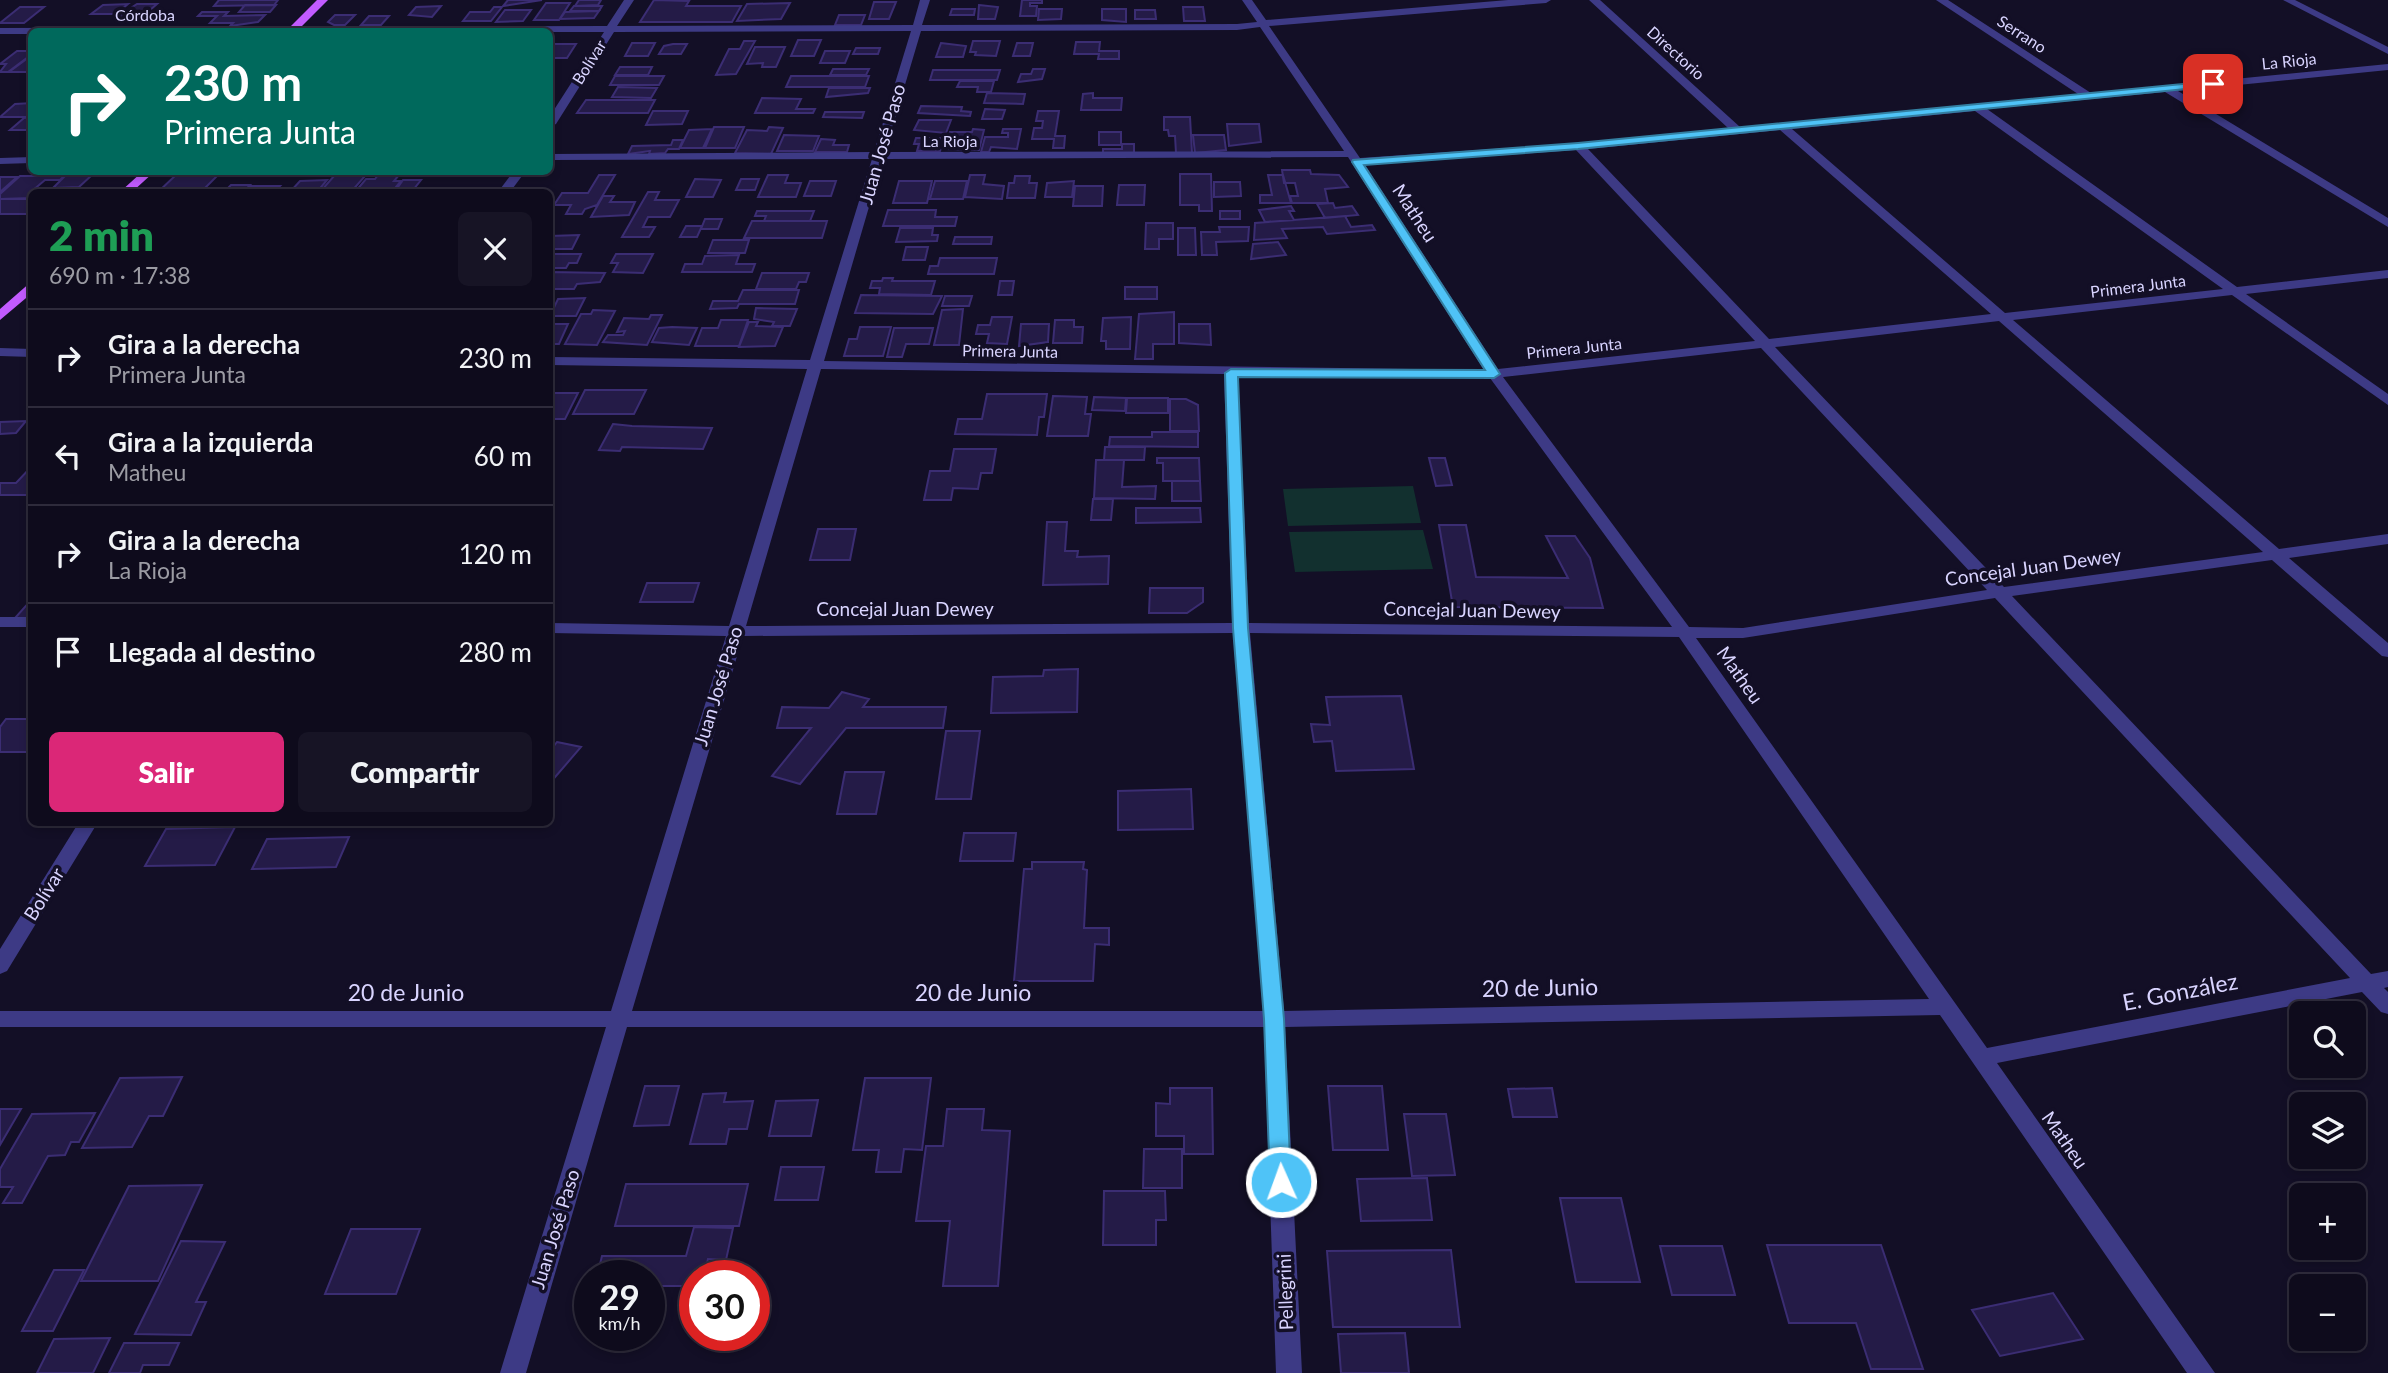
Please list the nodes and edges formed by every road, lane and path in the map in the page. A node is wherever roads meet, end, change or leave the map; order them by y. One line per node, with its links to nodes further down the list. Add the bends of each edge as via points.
1 (323, 0): 10 (main road)
2 (629, 0): 12 (street, Bolívar)
3 (925, 0): 13 (street, Juan José Paso)
4 (1247, 0): 9 (street, Matheu)
5 (1546, 0): 9 (street, Córdoba)
6 (1594, 0): 23 (street, Directorio)
7 (1941, 0): 19 (street, Serrano)
8 (2288, 0): 16 (street)
9 (1264, 25): 13 (street, Córdoba); 27 (street, Matheu)
10 (293, 28)
11 (553, 29): 12 (street, Córdoba)
12 (610, 29): 13 (street, Córdoba); 21 (street, Bolívar)
13 (915, 29): 26 (street, Juan José Paso)
14 (0, 31): 15 (street, Córdoba)
15 (28, 31)
16 (2388, 51)
17 (2388, 67): 18 (street, La Rioja)
18 (2168, 89): 19 (street, La Rioja); 32 (street)
19 (2087, 95): 20 (street, La Rioja)
20 (1978, 107): 22 (street, La Rioja); 35 (street)
21 (553, 119)
22 (1781, 125): 23 (street, La Rioja); 37 (street)
23 (1736, 129): 24 (street, La Rioja)
24 (1578, 146): 27 (street, La Rioja); 38 (street)
25 (553, 157): 26 (street, La Rioja)
26 (880, 157): 27 (street, La Rioja); 42 (street, Juan José Paso)
27 (1354, 158): 44 (street, Matheu)
28 (28, 160): 29 (street)
29 (0, 161)
30 (145, 175): 31 (main road)
31 (129, 189)
32 (2388, 223)
33 (2388, 274): 35 (street, Primera Junta)
34 (28, 289): 36 (main road)
35 (2236, 292): 37 (street, Primera Junta); 45 (street)
36 (0, 316)
37 (2003, 320): 38 (street, Primera Junta); 47 (street)
38 (1763, 346): 44 (street, Primera Junta); 48 (street)
39 (0, 352): 40 (street)
40 (28, 353)
41 (553, 361): 42 (street, Primera Junta)
42 (814, 366): 43 (street, Primera Junta); 53 (street, Juan José Paso)
43 (1231, 373): 44 (street, Primera Junta); 52 (street, Pellegrini)
44 (1494, 374): 54 (street, Matheu)
45 (2388, 401)
46 (2388, 539): 47 (street, Concejal Juan Dewey)
47 (2273, 555): 48 (street, Concejal Juan Dewey); 55 (street)
48 (1998, 593): 54 (street, Concejal Juan Dewey, via 1743,633); 59 (street)
49 (0, 622): 50 (street)
50 (28, 622)
51 (553, 628): 53 (street, Concejal Juan Dewey)
52 (1241, 628): 53 (street, Concejal Juan Dewey); 54 (street, Concejal Juan Dewey); 64 (street, Pellegrini)
53 (734, 631): 63 (street, Juan José Paso)
54 (1686, 635): 61 (street, Matheu)
55 (2388, 652)
56 (87, 826): 57 (street, Bolívar)
57 (0, 965)
58 (2388, 979): 59 (street, E. González)
59 (2366, 983): 60 (street); 65 (street, E. González)
60 (2388, 1006)
61 (1946, 1007): 64 (street, 20 de Junio); 65 (street, Matheu)
62 (0, 1019): 63 (street, 20 de Junio)
63 (618, 1019): 64 (street, 20 de Junio); 66 (street, Juan José Paso)
64 (1274, 1019): 67 (street, Pellegrini)
65 (1982, 1057): 68 (street, Matheu)
66 (513, 1373)
67 (1289, 1373)
68 (2202, 1373)

